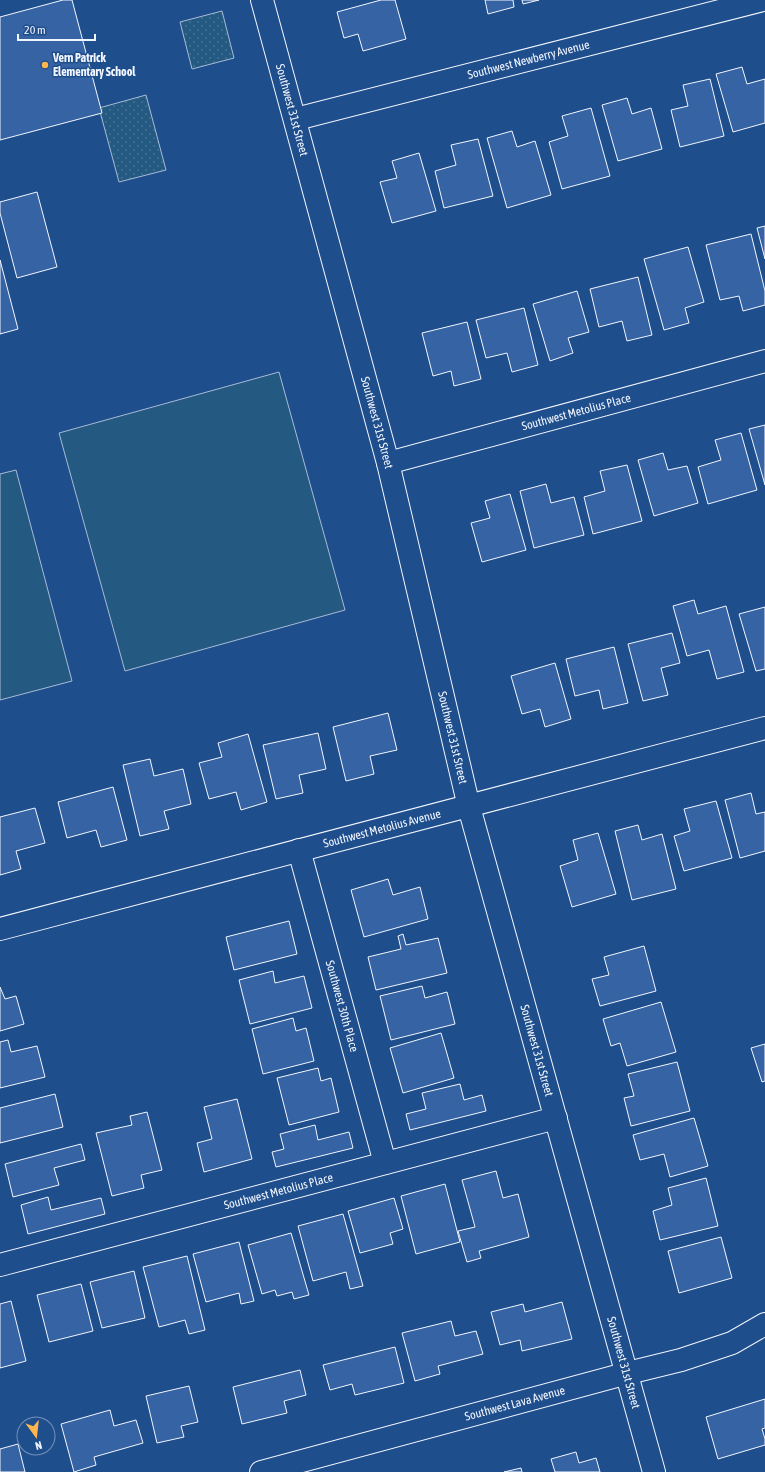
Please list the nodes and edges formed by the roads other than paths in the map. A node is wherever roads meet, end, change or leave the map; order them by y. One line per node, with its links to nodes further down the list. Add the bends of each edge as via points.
1 (262, 0): 3 (street, Southwest 31st Street)
2 (763, 0): 3 (street, Southwest Newberry Avenue)
3 (296, 120): 5 (street, Southwest 31st Street)
4 (765, 361): 5 (street, Southwest Metolius Place)
5 (388, 464): 7 (street, Southwest 31st Street)
6 (765, 728): 7 (street, Southwest Metolius Avenue)
7 (470, 807): 8 (street, Southwest Metolius Avenue); 10 (street, Southwest 31st Street)
8 (300, 850): 9 (street, Southwest Metolius Avenue); 11 (street, Southwest 30th Place)
9 (0, 929)
10 (556, 1118): 11 (street, Southwest Metolius Place); 14 (street, Southwest 31st Street)
11 (385, 1163): 12 (street, Southwest Metolius Place)
12 (0, 1265)
13 (765, 1324): 14 (street, Southwest Lava Avenue, via 732,1343 681,1360)
14 (628, 1373): 15 (street, Southwest Lava Avenue); 16 (street, Southwest 31st Street)
15 (261, 1472)
16 (654, 1472)

